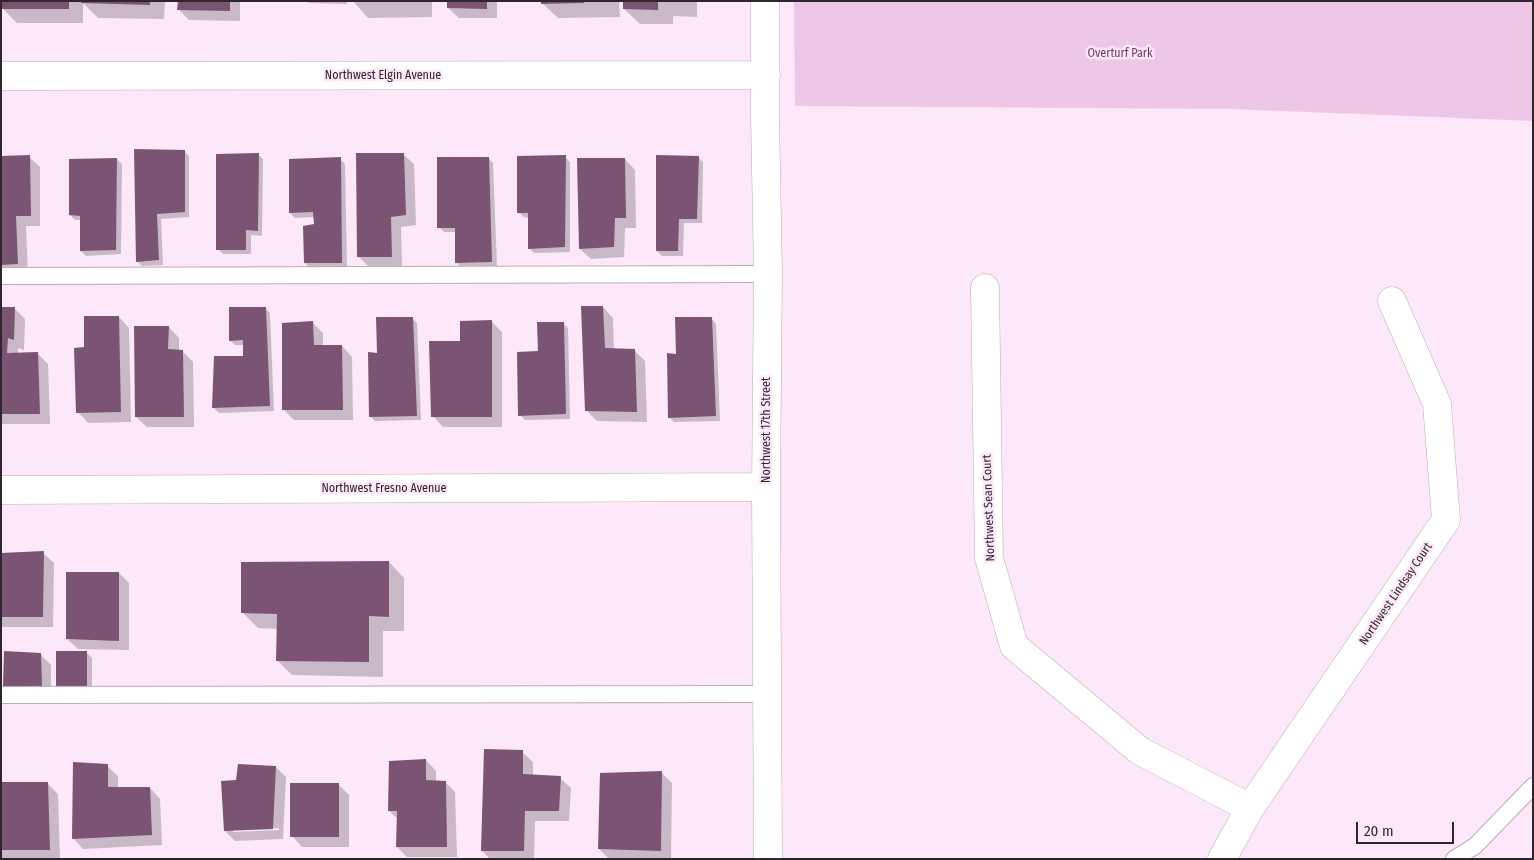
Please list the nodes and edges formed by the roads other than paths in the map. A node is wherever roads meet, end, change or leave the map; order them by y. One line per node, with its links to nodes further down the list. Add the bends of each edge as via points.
1 (765, 1): 2 (street, Northwest 17th Street)
2 (766, 75): 3 (street, Northwest Elgin Avenue); 4 (street, Northwest 17th Street)
3 (1, 76)
4 (768, 274): 5 (lane); 8 (street, Northwest 17th Street)
5 (1, 276)
6 (985, 288): 13 (street, Northwest Sean Court, via 989,558 1014,646 1140,751)
7 (1392, 302): 13 (street, Northwest Lindsay Court, via 1437,404 1446,520)
8 (766, 487): 9 (street, Northwest Fresno Avenue); 10 (street, Northwest 17th Street)
9 (1, 490)
10 (768, 694): 11 (lane); 14 (street, Northwest 17th Street)
11 (1, 695)
12 (1533, 786): 16 (lane, via 1475,846)
13 (1250, 808): 15 (street, Northwest Lindsay Court)
14 (768, 859)
15 (1222, 859)
16 (1454, 859)

